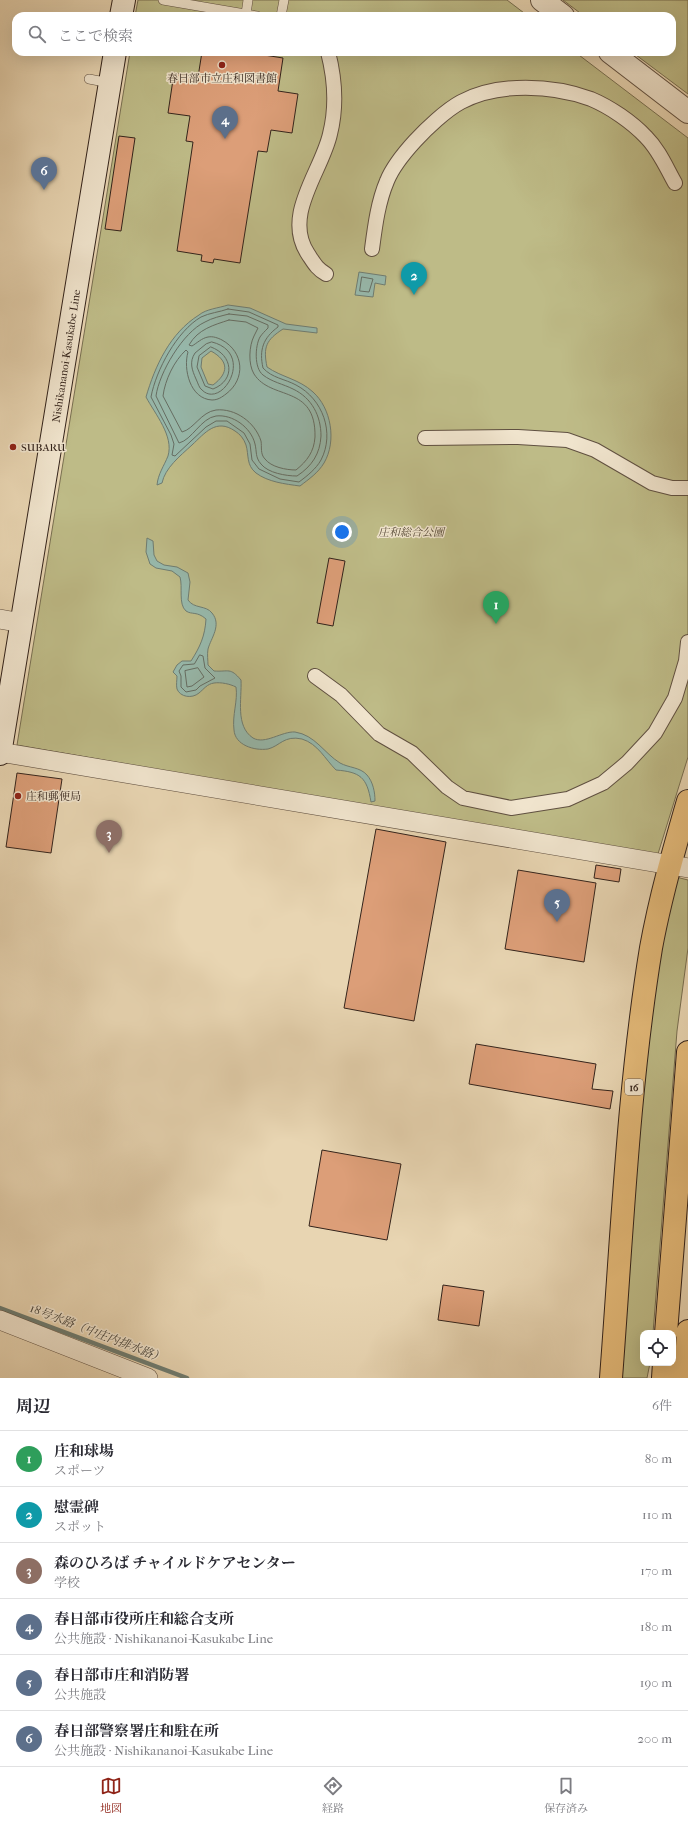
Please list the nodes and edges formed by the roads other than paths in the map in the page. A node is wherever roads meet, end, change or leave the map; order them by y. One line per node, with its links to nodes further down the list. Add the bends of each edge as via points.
1 (124, 0): 6 (main road)
2 (163, 0): 7 (lane)
3 (248, 0): 8 (lane)
4 (284, 0): 9 (lane)
5 (542, 0): 10 (main road)
6 (122, 12)
7 (234, 12)
8 (246, 12)
9 (282, 12)
10 (558, 12)
11 (114, 56): 15 (main road, Nishikananoi-Kasukabe Line)
12 (329, 56): 19 (street, via 335,89 331,132 324,155 305,193 300,215 304,249 318,269)
13 (615, 56): 16 (main road)
14 (89, 79): 15 (lane)
15 (110, 83): 23 (main road, Nishikananoi-Kasukabe Line)
16 (688, 112)
17 (675, 183): 18 (street, via 659,153 646,137 621,116 592,100 561,91 527,87 490,92 461,102 426,129 401,157 387,181 375,221)
18 (372, 249)
19 (326, 274)
20 (425, 438): 21 (street, via 518,437 567,440 595,450 652,483 672,488)
21 (688, 488)
22 (0, 619): 23 (street)
23 (22, 623): 26 (main road, Nishikananoi-Kasukabe Line)
24 (688, 642): 25 (street, via 686,661 675,698 655,733 627,763 602,783 568,800 511,808 464,798 446,787 412,753 379,734 341,695)
25 (315, 676)
26 (0, 752): 28 (street)
27 (688, 801): 28 (highway, 16)
28 (678, 866): 35 (highway, 16, via 652,946 637,1049)
29 (688, 1052): 31 (highway)
30 (0, 1320): 34 (street)
31 (666, 1330)
32 (688, 1331): 37 (highway)
33 (664, 1366): 36 (highway)
34 (148, 1378)
35 (611, 1378)
36 (663, 1378)
37 (685, 1378)

